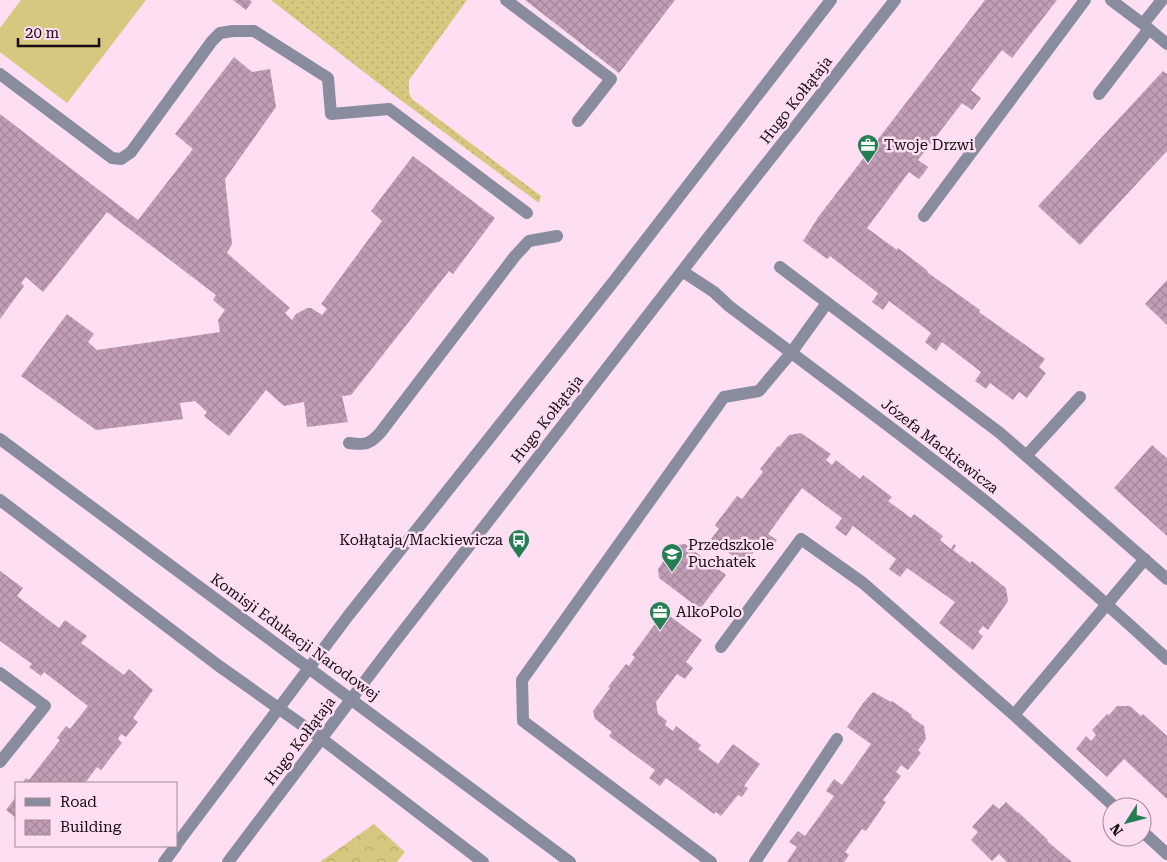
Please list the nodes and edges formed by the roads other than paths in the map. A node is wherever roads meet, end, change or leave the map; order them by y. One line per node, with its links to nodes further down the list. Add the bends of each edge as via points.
1 (506, 0): 11 (street, via 610,79)
2 (831, 0): 29 (street)
3 (895, 0): 16 (street, Hugo Kołłątaja)
4 (1085, 0): 13 (street)
5 (1111, 0): 7 (street)
6 (1162, 0): 7 (street)
7 (1146, 27): 8 (street); 10 (street)
8 (1167, 44)
9 (0, 74): 12 (street, via 112,158 121,160 220,33 254,31 328,78 331,114 389,108)
10 (1098, 94)
11 (578, 120)
12 (528, 213)
13 (924, 216)
14 (557, 236): 21 (street, via 529,242 515,256 373,441 365,445)
15 (780, 267): 17 (street)
16 (682, 271): 18 (street, Józefa Mackiewicza); 31 (street, Hugo Kołłątaja)
17 (827, 303): 18 (street); 22 (street)
18 (791, 353): 26 (street, Józefa Mackiewicza, via 991,506); 46 (street, via 758,391 724,397 522,680 523,721)
19 (1080, 397): 22 (street)
20 (0, 439): 29 (street, Komisji Edukacji Narodowej)
21 (349, 443)
22 (1026, 456): 24 (street)
23 (0, 500): 32 (street)
24 (1145, 559): 25 (street); 26 (street)
25 (1167, 579)
26 (1106, 604): 28 (street, Józefa Mackiewicza); 33 (street)
27 (721, 647): 33 (street, via 802,538 863,583)
28 (1167, 660)
29 (309, 668): 31 (street, Komisji Edukacji Narodowej); 32 (street)
30 (0, 674): 36 (street, via 45,706)
31 (352, 699): 34 (street, Hugo Kołłątaja); 45 (street, Komisji Edukacji Narodowej)
32 (278, 708): 34 (street); 39 (street)
33 (1014, 716): 37 (street)
34 (322, 739): 43 (street, Hugo Kołłątaja); 44 (street)
35 (837, 739): 47 (street)
36 (0, 762)
37 (1104, 797)
38 (1152, 840): 41 (street)
39 (178, 843)
40 (175, 847): 42 (street)
41 (1167, 854)
42 (164, 862)
43 (228, 862)
44 (483, 862)
45 (570, 862)
46 (711, 862)
47 (755, 862)

